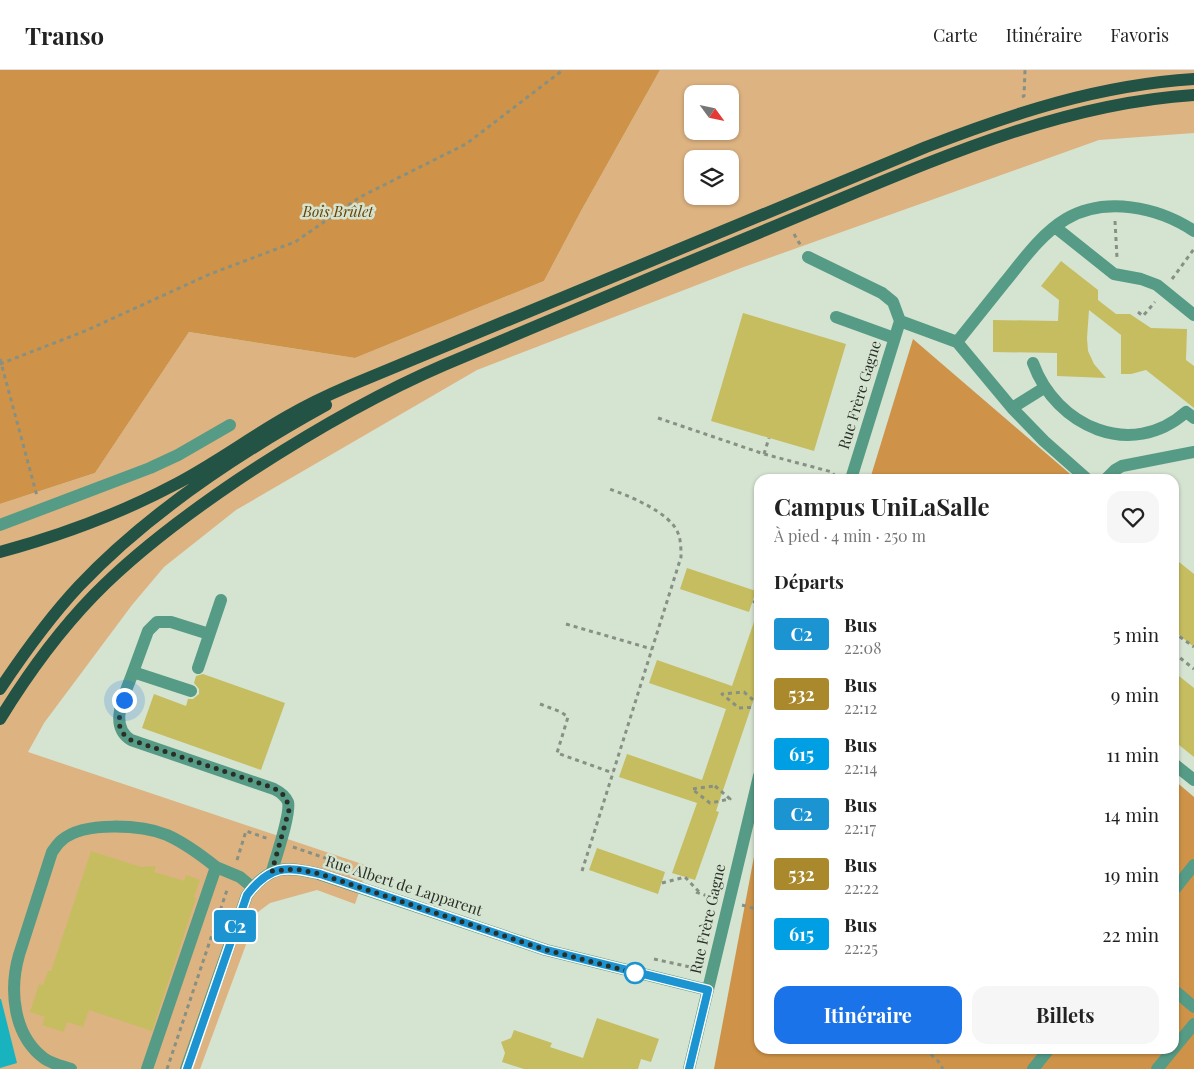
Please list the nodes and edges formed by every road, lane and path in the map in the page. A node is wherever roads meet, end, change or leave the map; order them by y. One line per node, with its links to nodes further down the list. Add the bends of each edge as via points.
1 (564, 70): 19 (path, via 466,144 360,197 295,242 210,274 85,331)
2 (1194, 79): 18 (main road, via 1086,94 993,122)
3 (1194, 95): 52 (main road, via 1111,105 993,138 600,298 376,397 253,470 164,532 76,614)
4 (1114, 207): 5 (street, via 1081,212); 6 (street, via 1156,213); 9 (path)
5 (1055, 227): 9 (street); 16 (street, via 1023,260)
6 (1194, 230)
7 (1194, 249): 10 (path)
8 (808, 257): 14 (street, via 882,292 893,302)
9 (1118, 276): 10 (street, via 1141,279)
10 (1164, 291): 11 (path, via 1143,316); 12 (street)
11 (1138, 312)
12 (1194, 315)
13 (836, 317): 15 (street)
14 (900, 321): 15 (street, Rue Frère Gagne); 16 (street)
15 (894, 338): 30 (street, Rue Frère Gagne)
16 (957, 342): 22 (street)
17 (0, 359): 19 (path)
18 (410, 360): 36 (main road, via 307,406 161,492 75,528); 47 (main road, via 264,441 137,532 64,603)
19 (1, 364): 34 (path)
20 (1033, 364): 21 (street)
21 (1044, 388): 22 (street); 24 (street, via 1068,414 1092,428 1116,434 1160,429 1186,412)
22 (1012, 408): 31 (street)
23 (658, 418): 28 (path)
24 (1194, 418)
25 (230, 425): 34 (street, via 163,462)
26 (768, 438): 28 (path)
27 (1194, 452): 32 (street, via 1122,466)
28 (764, 454): 29 (path)
29 (833, 474)
30 (853, 474)
31 (1081, 474)
32 (1111, 474)
33 (609, 489): 42 (path, via 632,496 665,517 678,532 682,557)
34 (41, 511): 35 (street)
35 (0, 525)
36 (0, 552)
37 (221, 600): 39 (street)
38 (566, 624): 42 (path)
39 (209, 634): 44 (street); 46 (street, via 171,622 157,622 148,631)
40 (1179, 636): 41 (path)
41 (1194, 647)
42 (652, 649): 54 (path)
43 (1179, 657): 45 (path)
44 (198, 668)
45 (1194, 669)
46 (133, 672): 48 (street); 60 (street, via 118,720 125,736 280,792 286,797 289,810)
47 (0, 689)
48 (191, 691)
49 (754, 702): 51 (path, via 744,692 722,694 739,708)
50 (540, 704): 54 (path, via 568,717 557,753)
51 (754, 706)
52 (0, 719)
53 (1179, 768): 55 (street)
54 (612, 773): 65 (path)
55 (1194, 780)
56 (754, 797): 76 (street, Rue Frère Gagne)
57 (725, 798): 58 (path)
58 (730, 799): 58 (path, via 710,803 692,789 715,786); 59 (path)
59 (737, 801)
60 (280, 843): 61 (path); 64 (street); 66 (path, via 246,831)
61 (334, 862)
62 (1194, 864): 68 (street)
63 (216, 867): 66 (street); 85 (street, via 175,839 146,829 93,828 72,834 57,845 17,961 14,992 21,1029 32,1045 45,1058); 86 (street)
64 (272, 871): 69 (street); 77 (street, Rue Albert de Lapparent, via 295,869 320,874 546,950)
65 (582, 871)
66 (232, 874): 69 (street); 87 (path)
67 (662, 882): 71 (path, via 685,877)
68 (1179, 884)
69 (252, 888): 88 (street, via 242,906)
70 (696, 892): 71 (path)
71 (701, 894): 72 (path)
72 (719, 900)
73 (734, 903): 74 (path)
74 (754, 909)
75 (654, 959): 76 (path)
76 (712, 972): 77 (street, Rue Frère Gagne)
77 (708, 990): 89 (street, Rue Frère Gagne)
78 (1179, 994): 79 (street)
79 (1194, 1007)
80 (1194, 1024): 81 (street)
81 (1179, 1043)
82 (930, 1054): 90 (path)
83 (1045, 1054): 91 (street)
84 (1170, 1054): 92 (street)
85 (71, 1069)
86 (146, 1069)
87 (167, 1069)
88 (186, 1069)
89 (689, 1069)
90 (943, 1069)
91 (1033, 1069)
92 (1158, 1069)

